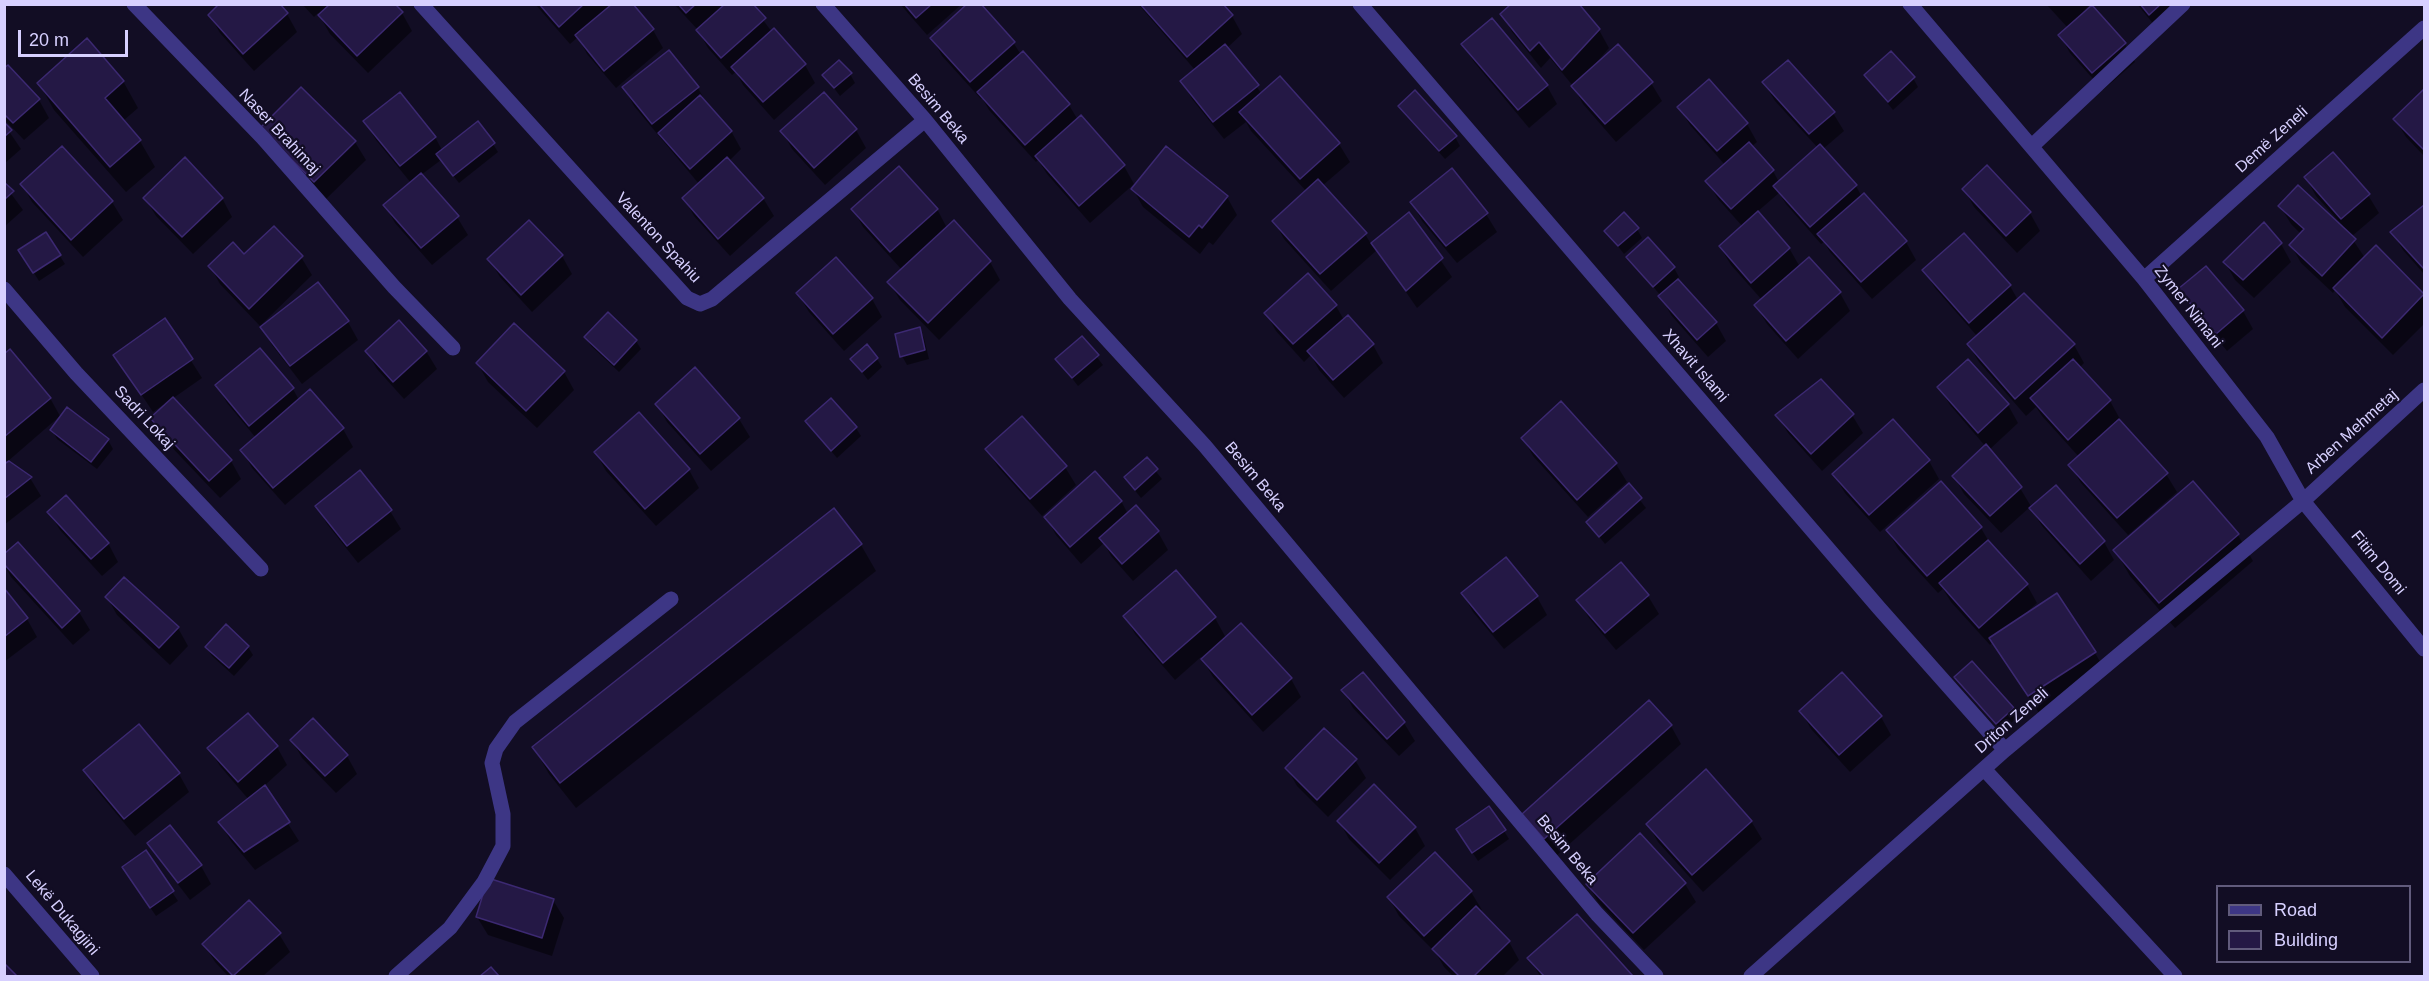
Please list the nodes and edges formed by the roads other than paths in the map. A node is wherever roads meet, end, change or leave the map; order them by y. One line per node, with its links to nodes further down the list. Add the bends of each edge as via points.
1 (134, 4): 12 (street, Naser Brahimaj, via 263,138)
2 (421, 4): 8 (street, Valenton Spahiu, via 687,298 700,304 712,299)
3 (822, 4): 8 (street, Besim Beka)
4 (1360, 4): 18 (street, Xhavit Islami)
5 (1910, 4): 9 (street, Zymer Nimani)
6 (2183, 4): 9 (street)
7 (2424, 28): 10 (street, Demë Zeneli)
8 (925, 120): 23 (street, Besim Beka, via 1070,299 1205,446 1597,914)
9 (2032, 146): 10 (street, Zymer Nimani)
10 (2144, 279): 14 (street, Zymer Nimani, via 2267,437)
11 (4, 290): 15 (street, Sadri Lokaj, via 76,373)
12 (453, 348)
13 (2424, 390): 14 (street, Arben Mehmetaj)
14 (2303, 501): 17 (street, Fitim Domi); 18 (street, Driton Zeneli)
15 (261, 569)
16 (671, 599): 22 (street, via 515,722 496,749 492,763 503,814 503,846 484,882 450,928)
17 (2424, 649)
18 (2005, 750): 19 (street, Driton Zeneli)
19 (1984, 769): 24 (street, Driton Zeneli); 25 (street)
20 (4, 874): 21 (street, Lekë Dukagjini)
21 (92, 976)
22 (396, 976)
23 (1656, 976)
24 (1751, 976)
25 (2175, 976)

